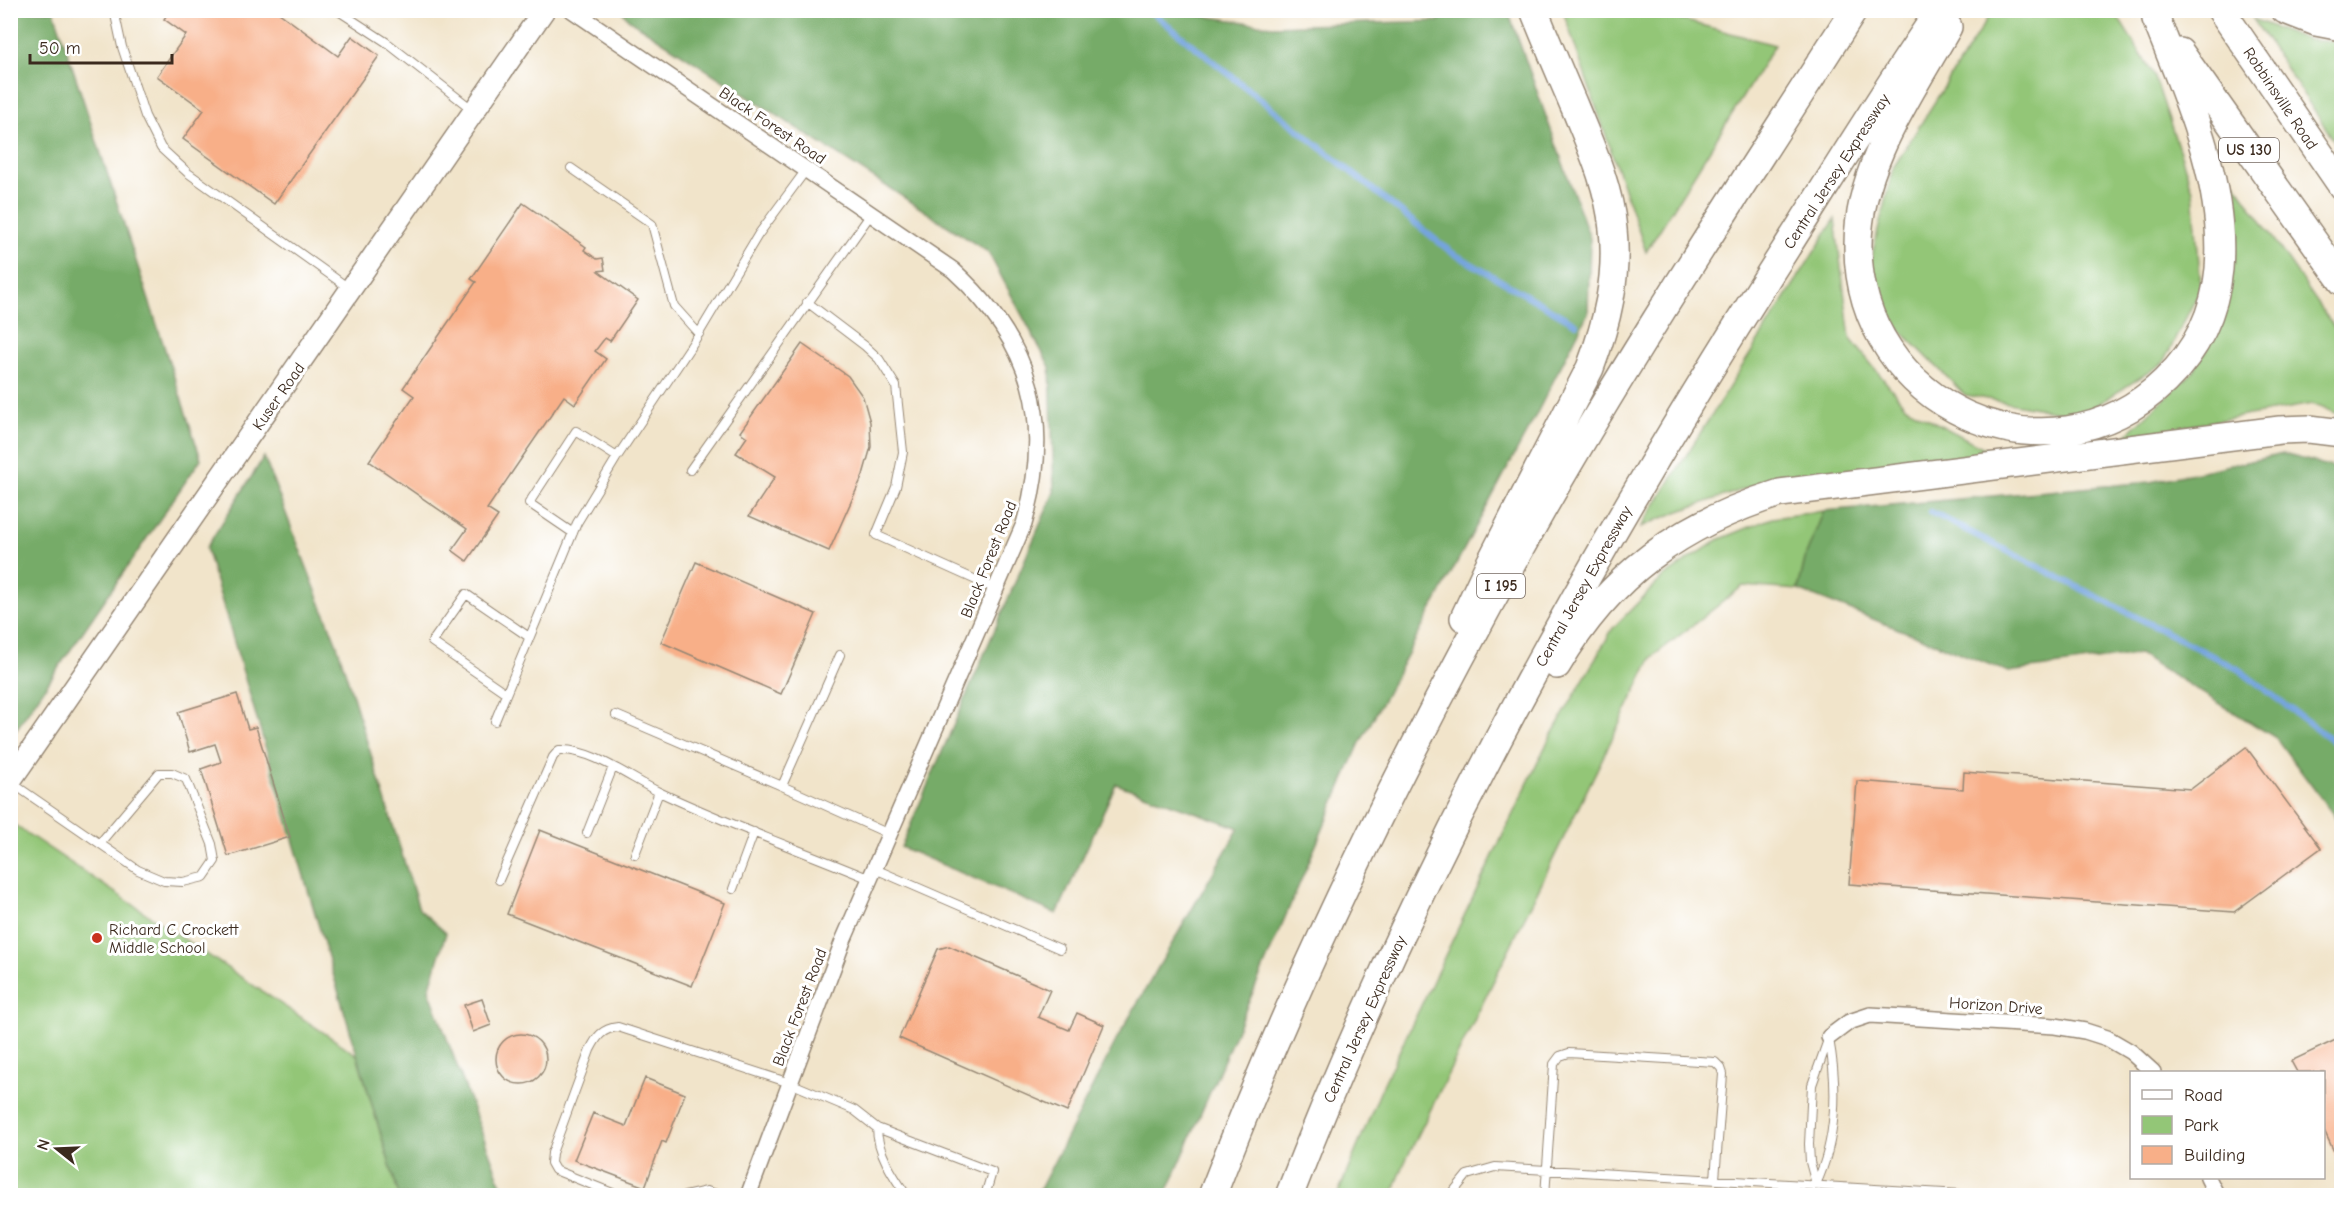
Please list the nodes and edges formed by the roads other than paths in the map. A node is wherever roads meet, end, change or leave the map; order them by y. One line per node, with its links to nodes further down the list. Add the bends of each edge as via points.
1 (114, 10): 19 (lane, via 145,116 161,148 188,173)
2 (337, 10): 13 (lane, via 386,42)
3 (544, 10): 13 (street, Kuser Road)
4 (572, 10): 15 (street, Black Forest Road)
5 (1534, 10): 42 (highway, via 1607,192 1614,267 1610,305 1590,368 1487,569)
6 (1854, 10): 42 (highway, I 195, via 1646,335 1538,517)
7 (1940, 10): 45 (highway, Central Jersey Expressway, via 1650,467 1511,716)
8 (1957, 10): 11 (highway, via 1891,128 1876,163 1860,214 1859,273 1864,298 1889,351 1929,394 1982,422 2038,432 2100,422 2129,409 2176,371 2208,323 2219,268 2213,191 2197,126)
9 (2221, 10): 16 (highway, Robbinsville Road / US 130)
10 (2285, 10): 12 (highway)
11 (2154, 15): 18 (highway, US 130)
12 (2342, 27)
13 (475, 111): 19 (street, Kuser Road)
14 (571, 168): 21 (lane, via 652,224 674,306)
15 (807, 170): 17 (street, Black Forest Road); 21 (lane, via 758,235)
16 (2342, 186)
17 (871, 214): 20 (lane); 26 (street, Black Forest Road, via 953,270 976,291 996,315 1026,374 1038,436 1037,467 1024,524)
18 (2342, 281)
19 (351, 290): 33 (street, Kuser Road)
20 (807, 302): 24 (lane); 26 (lane, via 879,359 896,386 903,452 896,487 876,535)
21 (699, 334): 23 (lane)
22 (2342, 433): 45 (highway, via 2280,430 1780,492 1705,521 1643,561 1583,624)
23 (617, 457): 25 (lane); 25 (lane, via 576,431 529,504)
24 (690, 470)
25 (573, 532): 27 (lane)
26 (996, 589): 38 (street, Black Forest Road)
27 (529, 637): 29 (lane); 29 (lane, via 466,594 432,642)
28 (840, 655): 34 (lane)
29 (506, 693): 31 (lane)
30 (616, 716): 34 (lane)
31 (495, 721)
32 (613, 767): 35 (lane); 37 (lane); 43 (lane, via 572,749 559,750)
33 (10, 781): 39 (lane)
34 (782, 786): 38 (lane)
35 (659, 792): 36 (lane); 40 (lane)
36 (754, 832): 41 (lane); 44 (lane)
37 (587, 833)
38 (889, 834): 41 (street, Black Forest Road)
39 (100, 843): 39 (lane, via 138,870 164,881 204,877 215,861 186,779 172,773 159,773)
40 (635, 854)
41 (872, 874): 46 (lane); 49 (street, Black Forest Road)
42 (1348, 877): 61 (highway, I 195, via 1278,1032)
43 (500, 880)
44 (733, 889)
45 (1412, 912): 62 (highway, Central Jersey Expressway, via 1358,1028)
46 (1060, 949)
47 (1829, 1037): 48 (street, Horizon Drive, via 1849,1022 1870,1015 2055,1026 2107,1038); 54 (lane, via 1835,1086 1831,1138 1827,1161); 54 (lane, via 1812,1085 1809,1144)
48 (2152, 1071)
49 (790, 1083): 50 (lane, via 854,1110); 55 (lane, via 642,1033 618,1027 607,1029 598,1035 590,1050 551,1163 555,1170); 58 (street, Black Forest Road)
50 (877, 1128): 59 (lane, via 877,1143); 60 (lane, via 992,1172)
51 (1546, 1170): 52 (lane); 52 (lane, via 1554,1064 1569,1053 1715,1062 1723,1074); 63 (lane, via 1480,1170 1467,1175); 64 (lane)
52 (1715, 1179): 54 (lane)
53 (2208, 1179): 67 (street)
54 (1816, 1184): 65 (lane); 66 (lane)
55 (620, 1196)
56 (685, 1196): 57 (lane, via 707,1191)
57 (723, 1196)
58 (748, 1196)
59 (907, 1196)
60 (985, 1196)
61 (1212, 1196)
62 (1289, 1196)
63 (1450, 1196)
64 (1545, 1196)
65 (1816, 1196)
66 (1996, 1196)
67 (2217, 1196)

